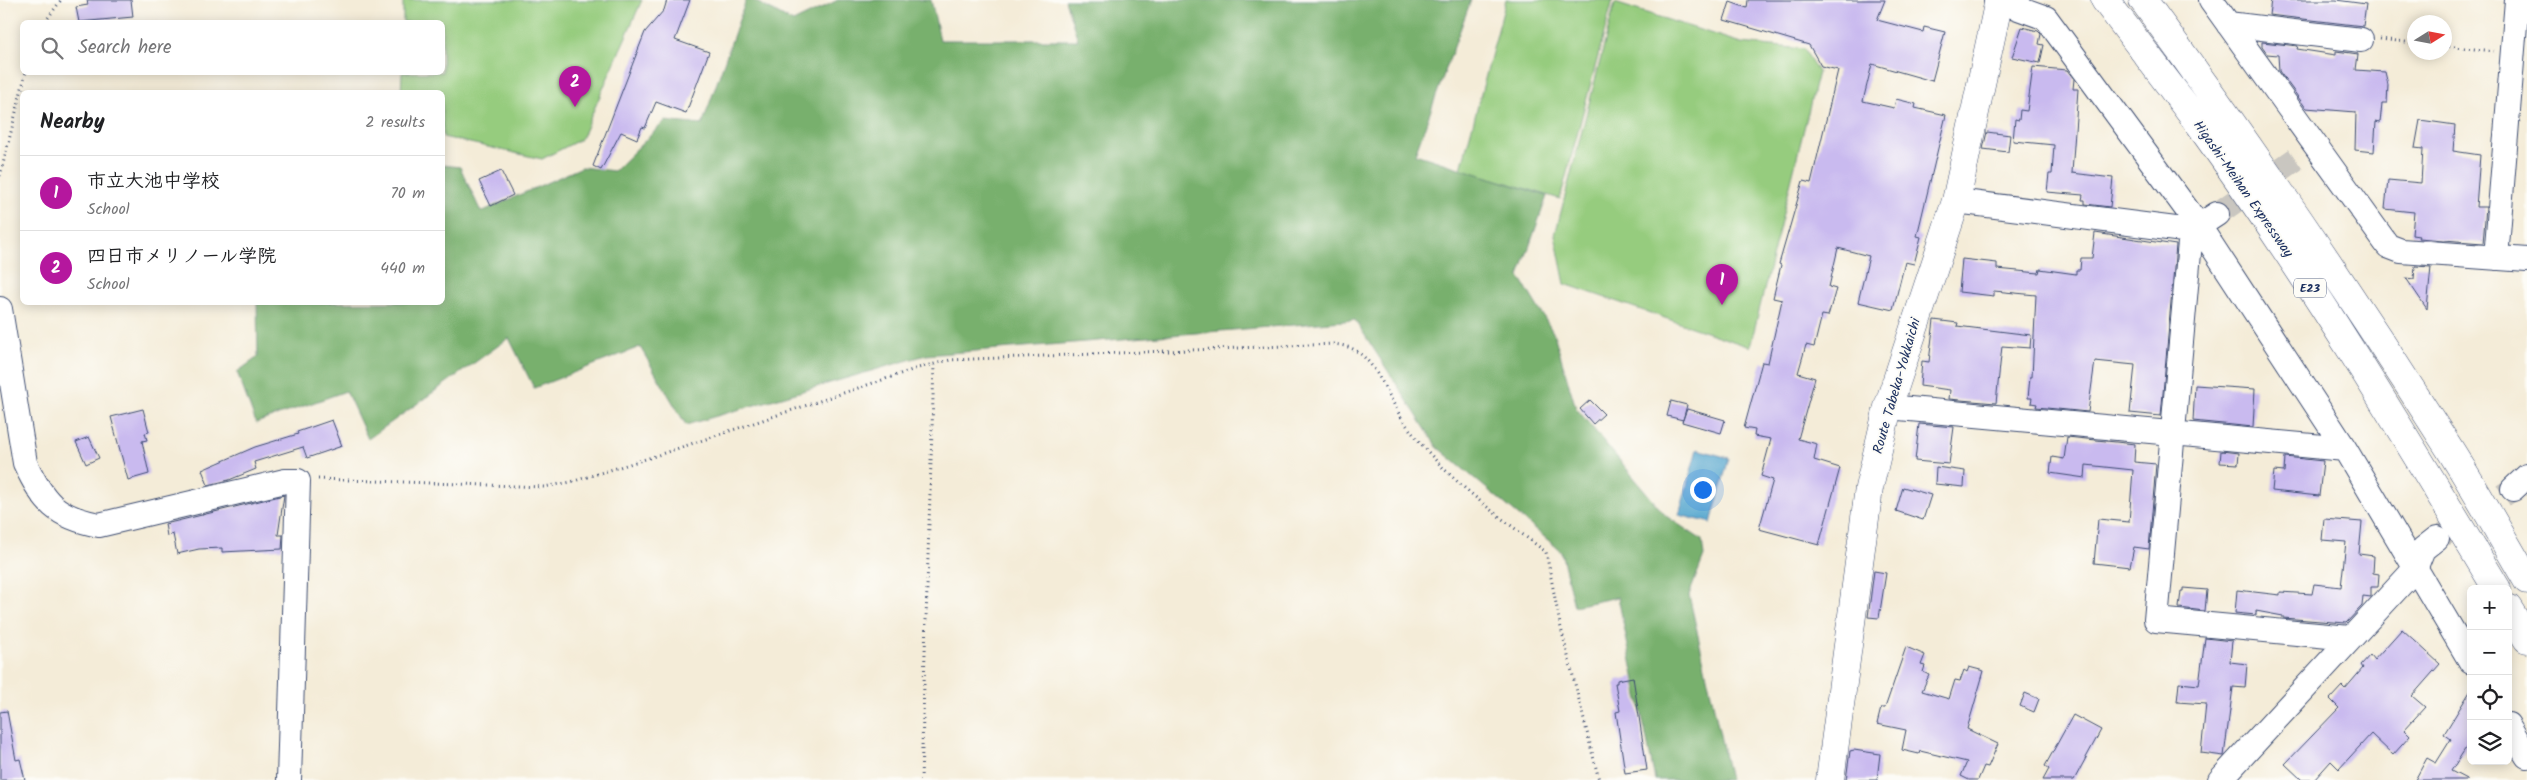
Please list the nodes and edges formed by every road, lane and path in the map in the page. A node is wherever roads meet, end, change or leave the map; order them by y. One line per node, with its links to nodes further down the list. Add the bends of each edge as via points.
1 (61, 0): 7 (path)
2 (1998, 0): 17 (main road, Route Tabeka-Yokkaichi); 18 (street, via 2046,18)
3 (2105, 0): 30 (main road, Higashi-Meihan Expressway / E23, via 2201,128 2323,306)
4 (2143, 0): 29 (main road, Higashi-Meihan Expressway / E23, via 2226,112 2350,294 2442,436)
5 (2517, 0): 12 (street)
6 (2213, 1): 8 (street)
7 (46, 20)
8 (2228, 24): 9 (street); 19 (street, via 2310,149 2388,246 2401,250)
9 (2361, 40): 10 (path)
10 (2407, 42)
11 (2452, 47): 12 (path)
12 (2512, 53): 19 (street)
13 (25, 75): 14 (path)
14 (22, 90)
15 (20, 96): 16 (path)
16 (0, 176)
17 (1956, 201): 18 (street); 23 (main road, Route Tabeka-Yokkaichi)
18 (2202, 224): 24 (street); 25 (street)
19 (2496, 258): 20 (street)
20 (2527, 260)
21 (0, 309): 26 (street, via 25,463 34,483 50,504 74,520 99,524 285,481)
22 (934, 365): 26 (path, via 571,482 520,488 316,479); 38 (path); 39 (path, via 950,360 1314,344 1352,348 1364,358 1430,456 1497,515 1546,552 1560,624)
23 (1888, 407): 24 (street); 40 (main road, Route Tabeka-Yokkaichi, via 1869,488)
24 (2173, 434): 25 (street); 32 (street, via 2156,620)
25 (2345, 449): 28 (street)
26 (298, 481): 37 (street)
27 (2437, 538): 28 (street, via 2423,549)
28 (2415, 570): 32 (street); 34 (street)
29 (2527, 580)
30 (2495, 585)
31 (2512, 615): 33 (main road)
32 (2350, 638): 41 (street)
33 (2527, 639)
34 (2467, 655)
35 (2512, 732): 36 (street)
36 (2527, 756)
37 (290, 780)
38 (921, 780)
39 (1599, 780)
40 (1830, 780)
41 (2220, 780)

